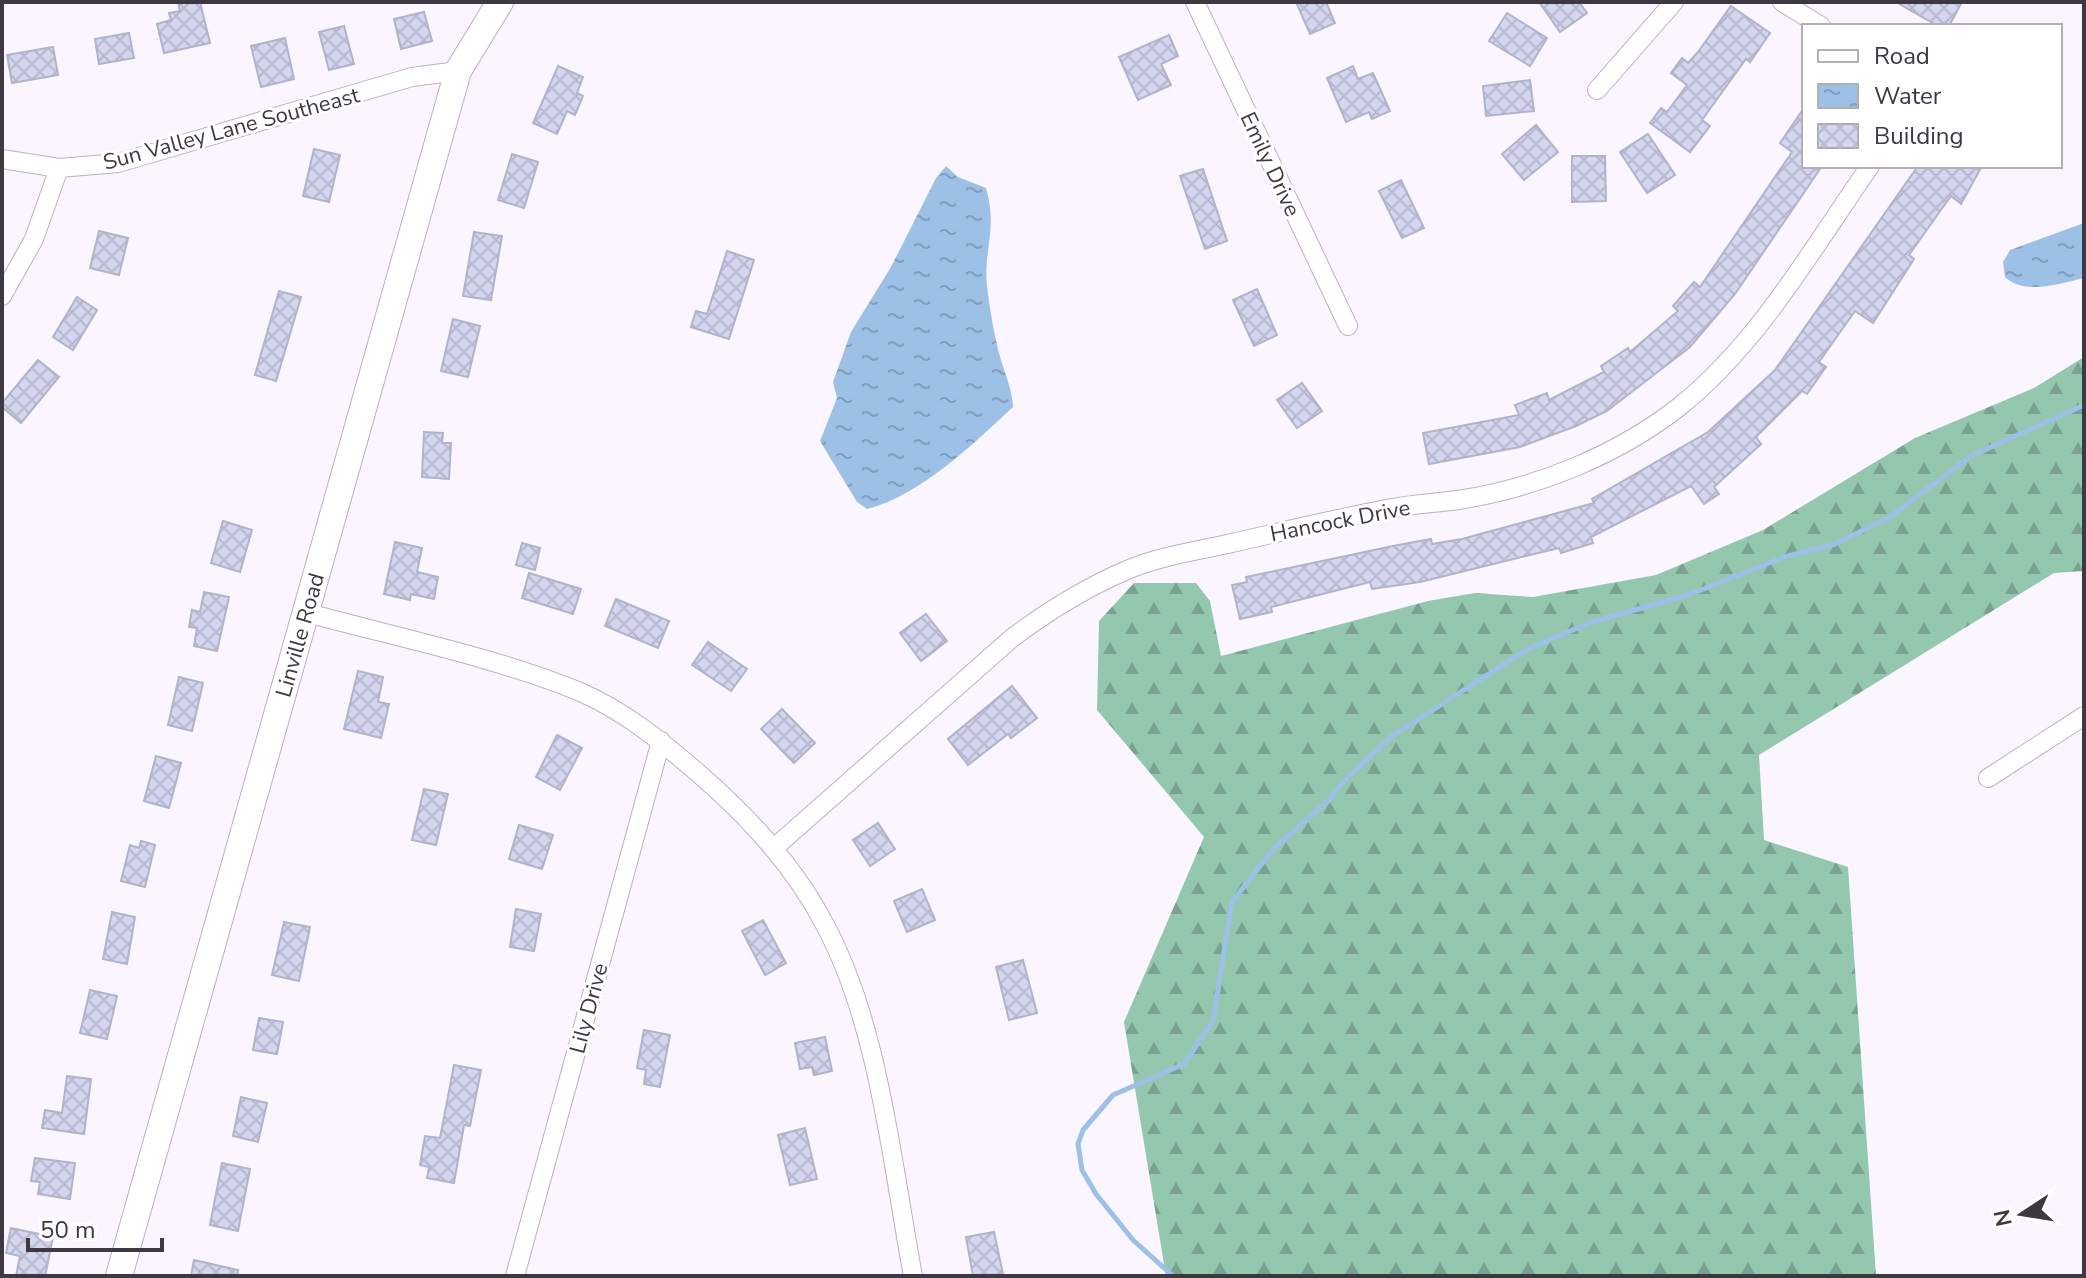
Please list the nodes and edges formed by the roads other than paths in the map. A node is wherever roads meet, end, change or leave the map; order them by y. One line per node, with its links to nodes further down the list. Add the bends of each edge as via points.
1 (500, 2): 6 (main road, Linville Road)
2 (1195, 2): 12 (street, Emily Drive)
3 (1674, 2): 7 (street)
4 (1782, 2): 5 (street)
5 (1818, 24)
6 (458, 71): 9 (street, Sun Valley Lane Southeast, via 412,77 118,163); 13 (main road, Linville Road)
7 (1597, 90)
8 (2, 159): 9 (street, Sun Valley Lane Southeast)
9 (59, 168): 11 (street, via 34,239)
10 (1869, 168): 17 (street, Hancock Drive, via 1739,349 1676,409 1637,434 1533,483 1354,515 1167,558 1091,587 1012,638)
11 (2, 296)
12 (1348, 326)
13 (304, 612): 15 (street, via 580,692); 18 (main road, Linville Road)
14 (2081, 725): 16 (street)
15 (661, 741): 17 (street); 19 (street, Lily Drive)
16 (1988, 778)
17 (774, 848): 20 (street, via 826,925 859,1009)
18 (119, 1276)
19 (515, 1276)
20 (913, 1276)

